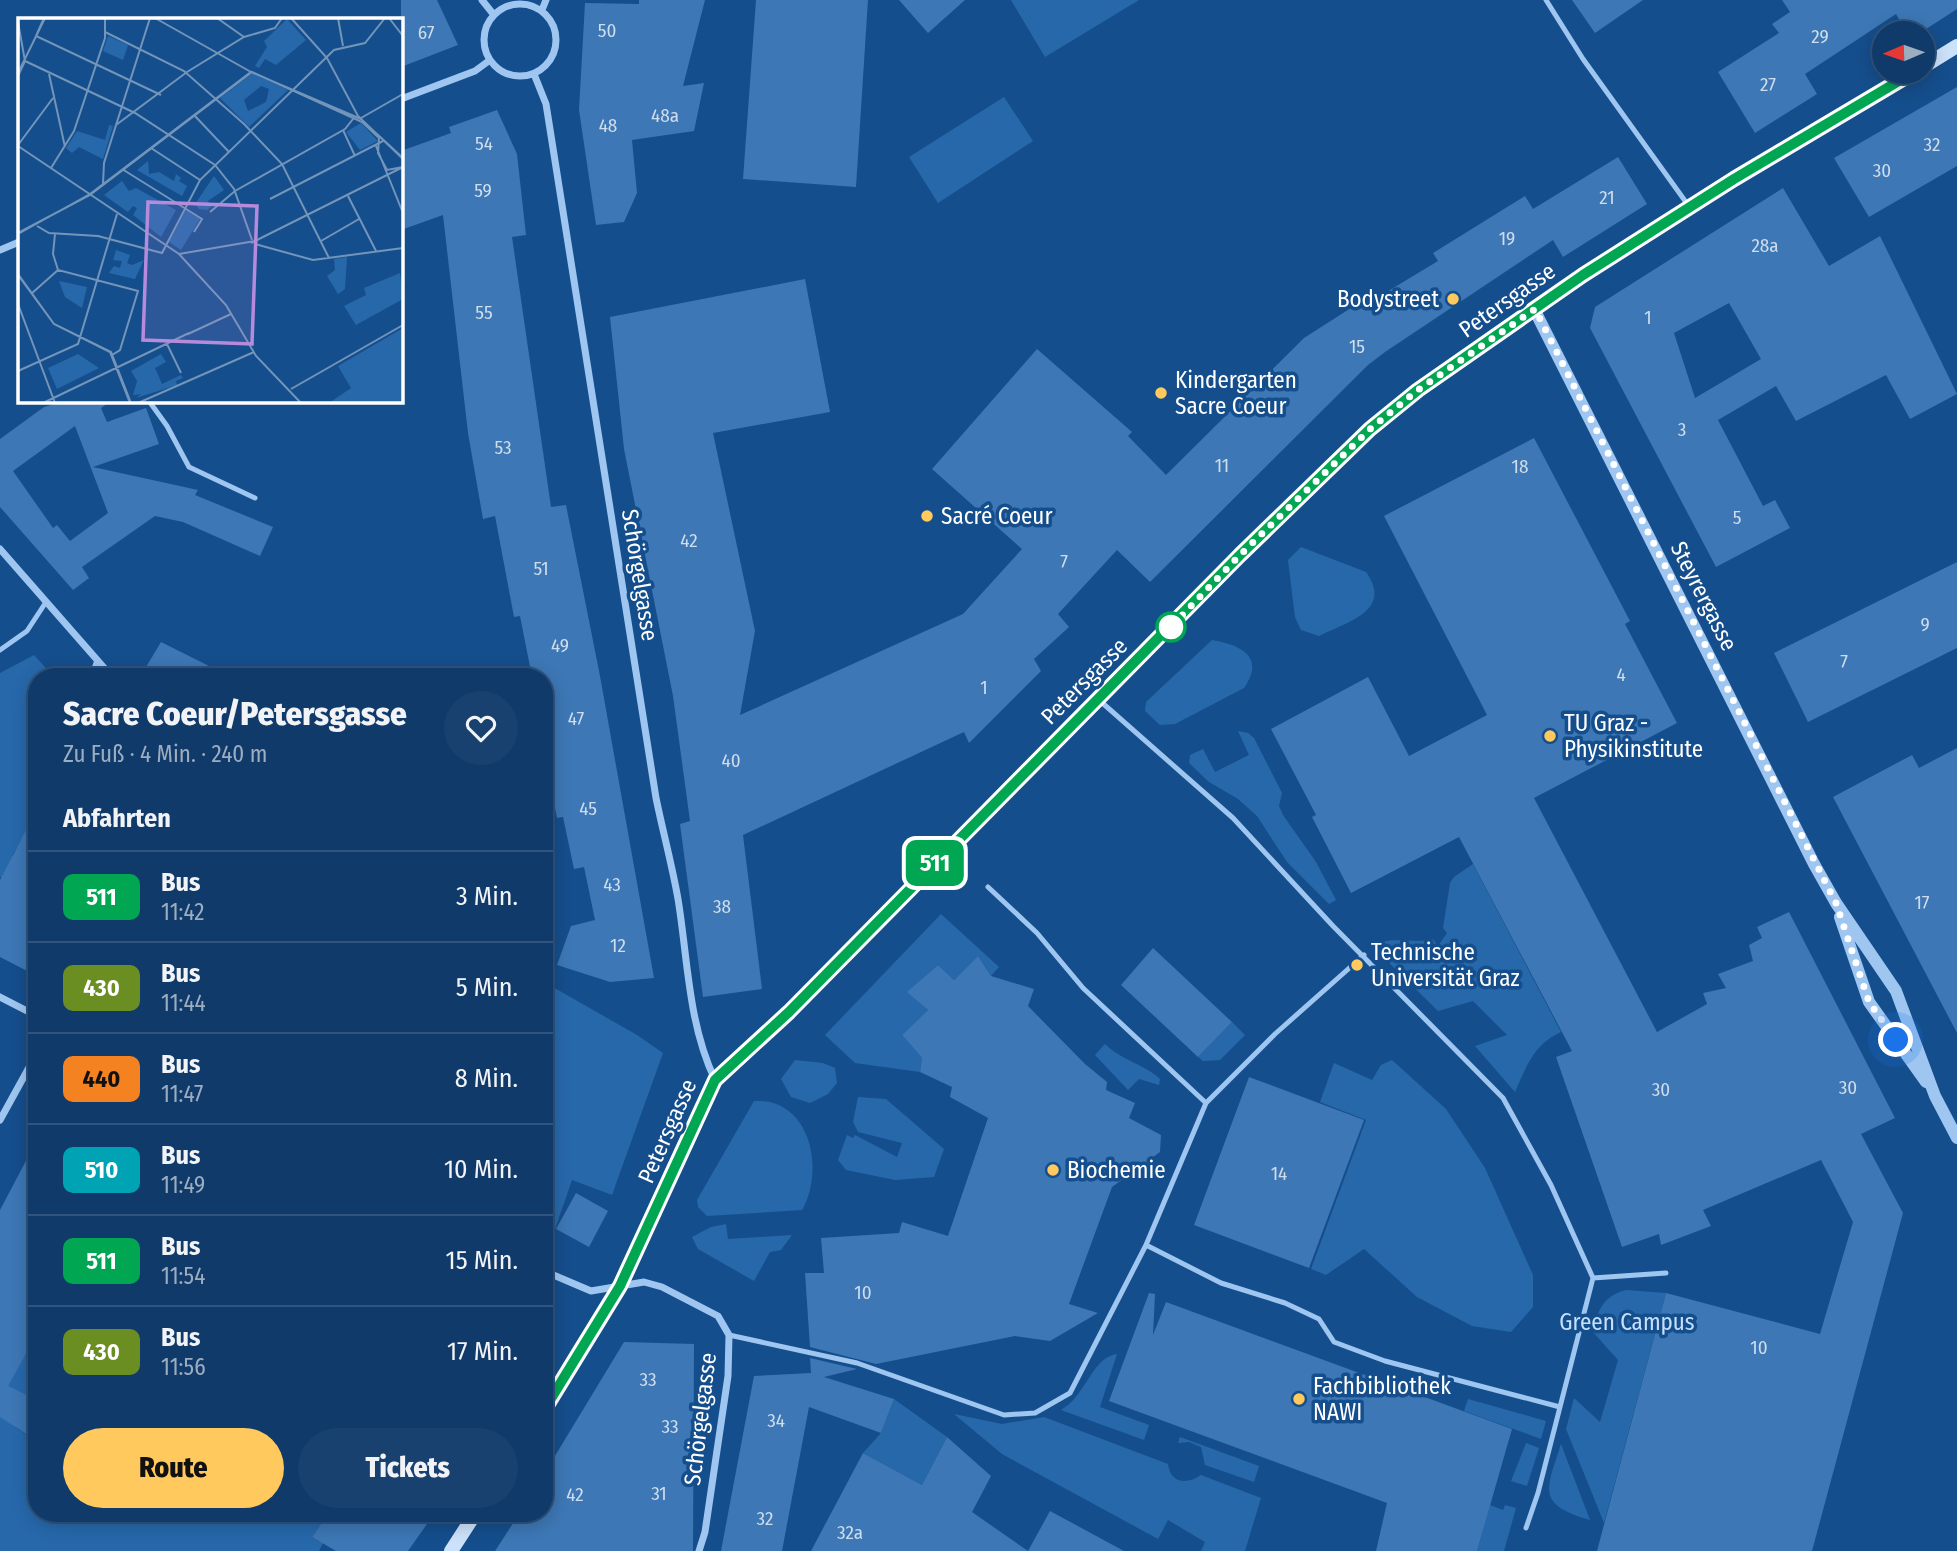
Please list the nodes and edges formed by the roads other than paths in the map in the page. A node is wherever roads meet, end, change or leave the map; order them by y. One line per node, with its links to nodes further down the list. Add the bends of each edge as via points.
1 (482, 0): 5 (street)
2 (546, 0): 4 (street)
3 (1546, 0): 12 (lane)
4 (542, 10): 5 (street, via 517,4); 9 (street, via 556,32 557,44 553,57)
5 (494, 15): 8 (street, via 484,37)
6 (1957, 46): 7 (main road)
7 (1936, 58)
8 (490, 60): 9 (street, via 509,75); 11 (street, via 475,71)
9 (534, 74): 31 (street, Schörgelgasse, via 546,104 695,1021)
10 (1894, 84): 12 (main road, Petersgasse)
11 (402, 99)
12 (1690, 208): 15 (main road, Petersgasse)
13 (18, 242): 14 (street)
14 (0, 250)
15 (1535, 309): 24 (main road, Petersgasse, via 1370,429); 26 (street, Steyrergasse)
16 (150, 402): 17 (lane, via 189,467)
17 (255, 498)
18 (0, 549): 19 (street)
19 (46, 602): 20 (lane, via 27,631); 21 (street)
20 (0, 650)
21 (97, 660): 22 (lane); 23 (street)
22 (94, 668)
23 (104, 668)
24 (1099, 699): 27 (lane, via 1233,818); 31 (main road, Petersgasse, via 789,1012)
25 (988, 887): 33 (lane, via 1037,933 1083,988)
26 (1836, 903): 32 (street, Steyrergasse, via 1896,991); 32 (street, Steyrergasse, via 1869,1002)
27 (1364, 955): 33 (lane); 39 (lane, via 1503,1098 1550,1185)
28 (0, 997): 29 (street)
29 (28, 1011)
30 (28, 1069): 34 (street)
31 (715, 1080): 40 (main road, Petersgasse)
32 (1935, 1096): 35 (street, Steyrergasse)
33 (1206, 1103): 36 (lane)
34 (0, 1120)
35 (1957, 1138)
36 (1146, 1245): 41 (lane, via 1070,1393 1035,1413 1004,1415 857,1363); 43 (lane, via 1222,1283 1319,1319 1334,1342 1385,1361)
37 (1666, 1273): 39 (lane)
38 (553, 1275): 40 (street, Schörgelgasse, via 591,1291)
39 (1592, 1278): 43 (lane)
40 (620, 1286): 41 (street, Schörgelgasse, via 644,1282 698,1303 718,1316); 42 (main road, Petersgasse)
41 (729, 1335): 47 (street, Schörgelgasse, via 728,1376)
42 (553, 1395)
43 (1560, 1407): 45 (lane)
44 (470, 1522): 46 (main road)
45 (1526, 1528)
46 (451, 1551)
47 (699, 1551)

